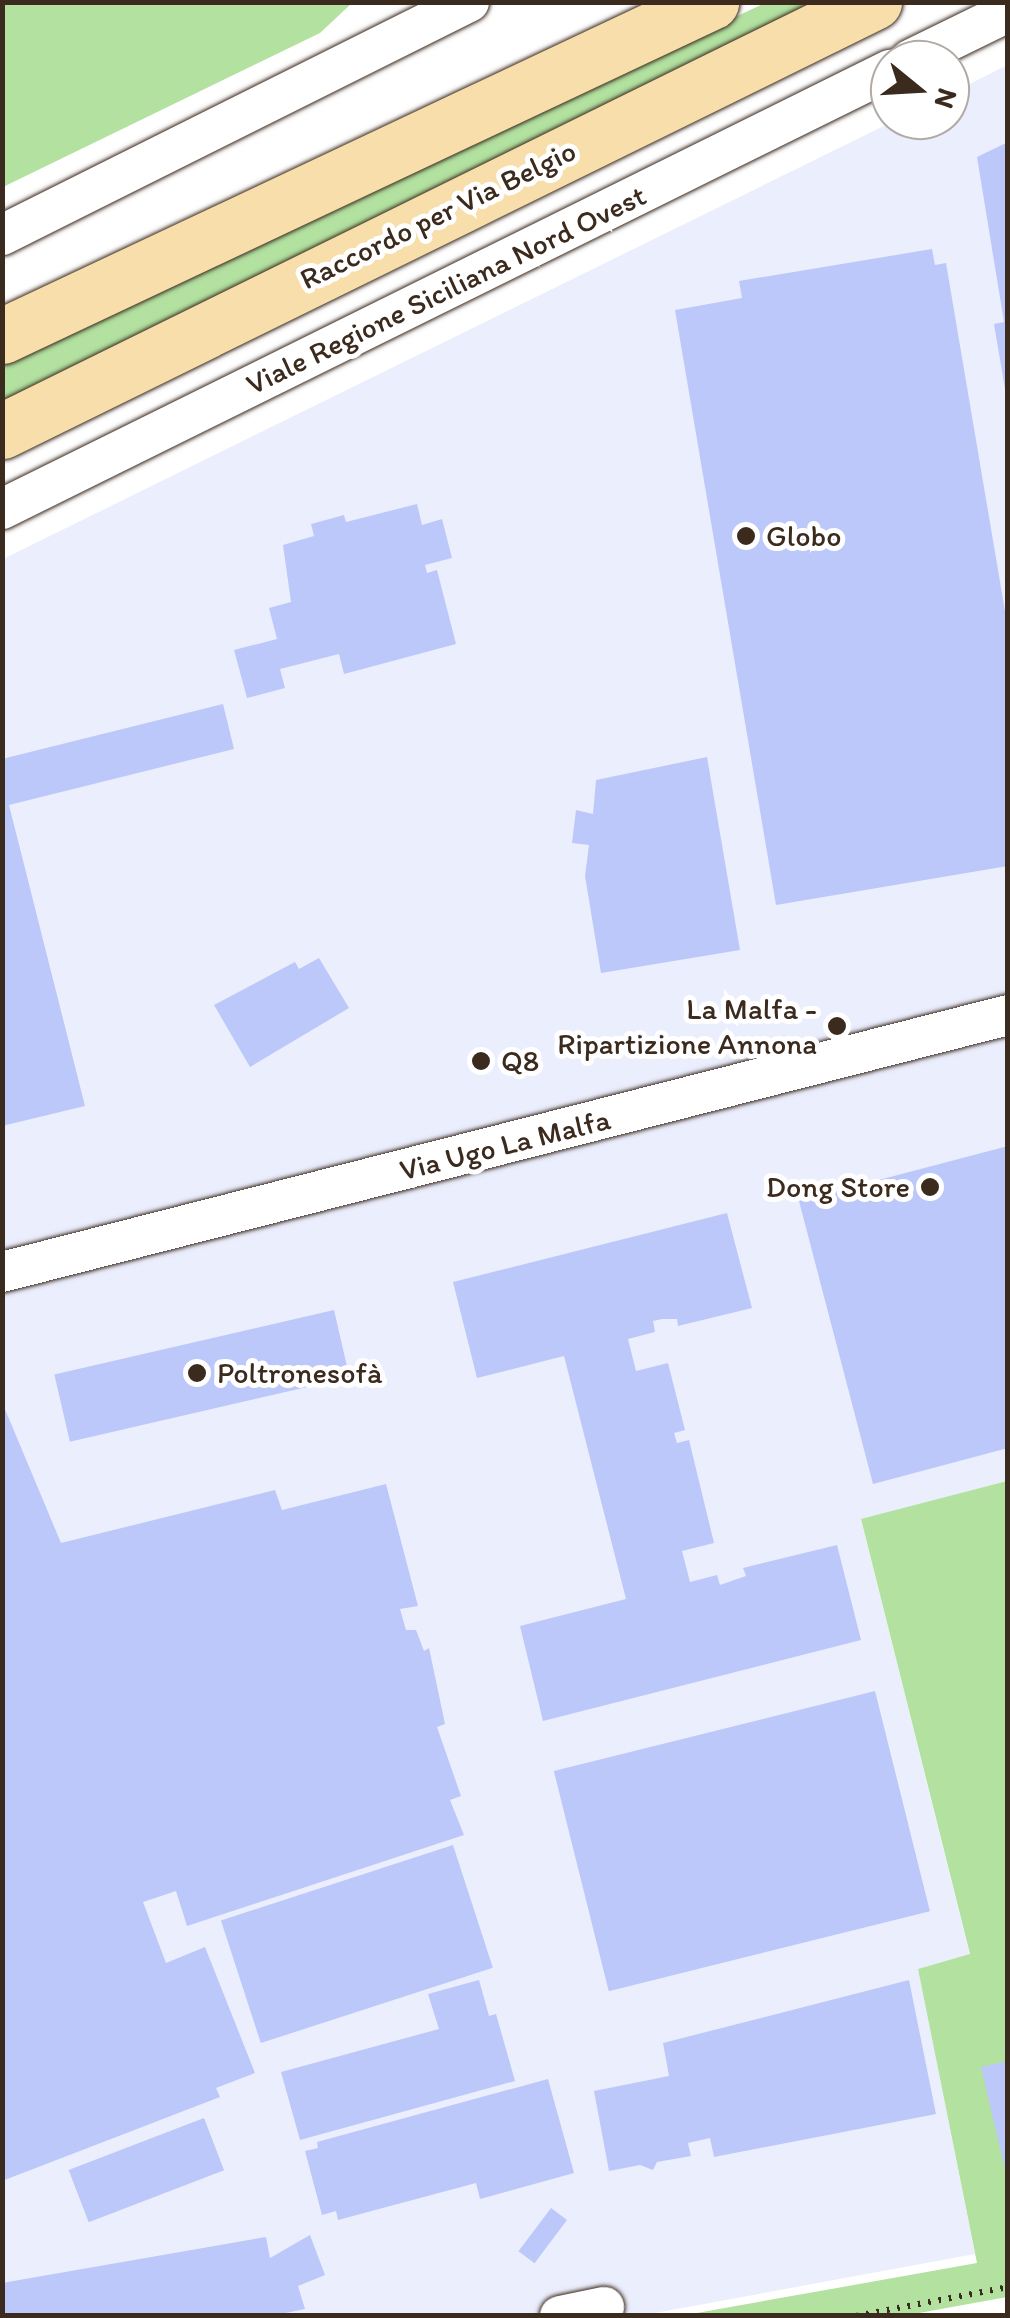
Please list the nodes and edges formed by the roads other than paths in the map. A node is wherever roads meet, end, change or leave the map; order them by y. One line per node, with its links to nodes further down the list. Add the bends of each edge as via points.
1 (468, 2): 7 (street)
2 (712, 2): 8 (highway)
3 (874, 2): 9 (highway, Raccordo per Via Belgio)
4 (1008, 12): 5 (street)
5 (951, 40)
6 (870, 80): 10 (street, Viale Regione Siciliana Nord Ovest)
7 (2, 234)
8 (2, 336)
9 (2, 430)
10 (2, 510)
11 (1008, 1015): 12 (street, Via Ugo La Malfa)
12 (2, 1272)
13 (604, 2307): 14 (street)
14 (560, 2316)

